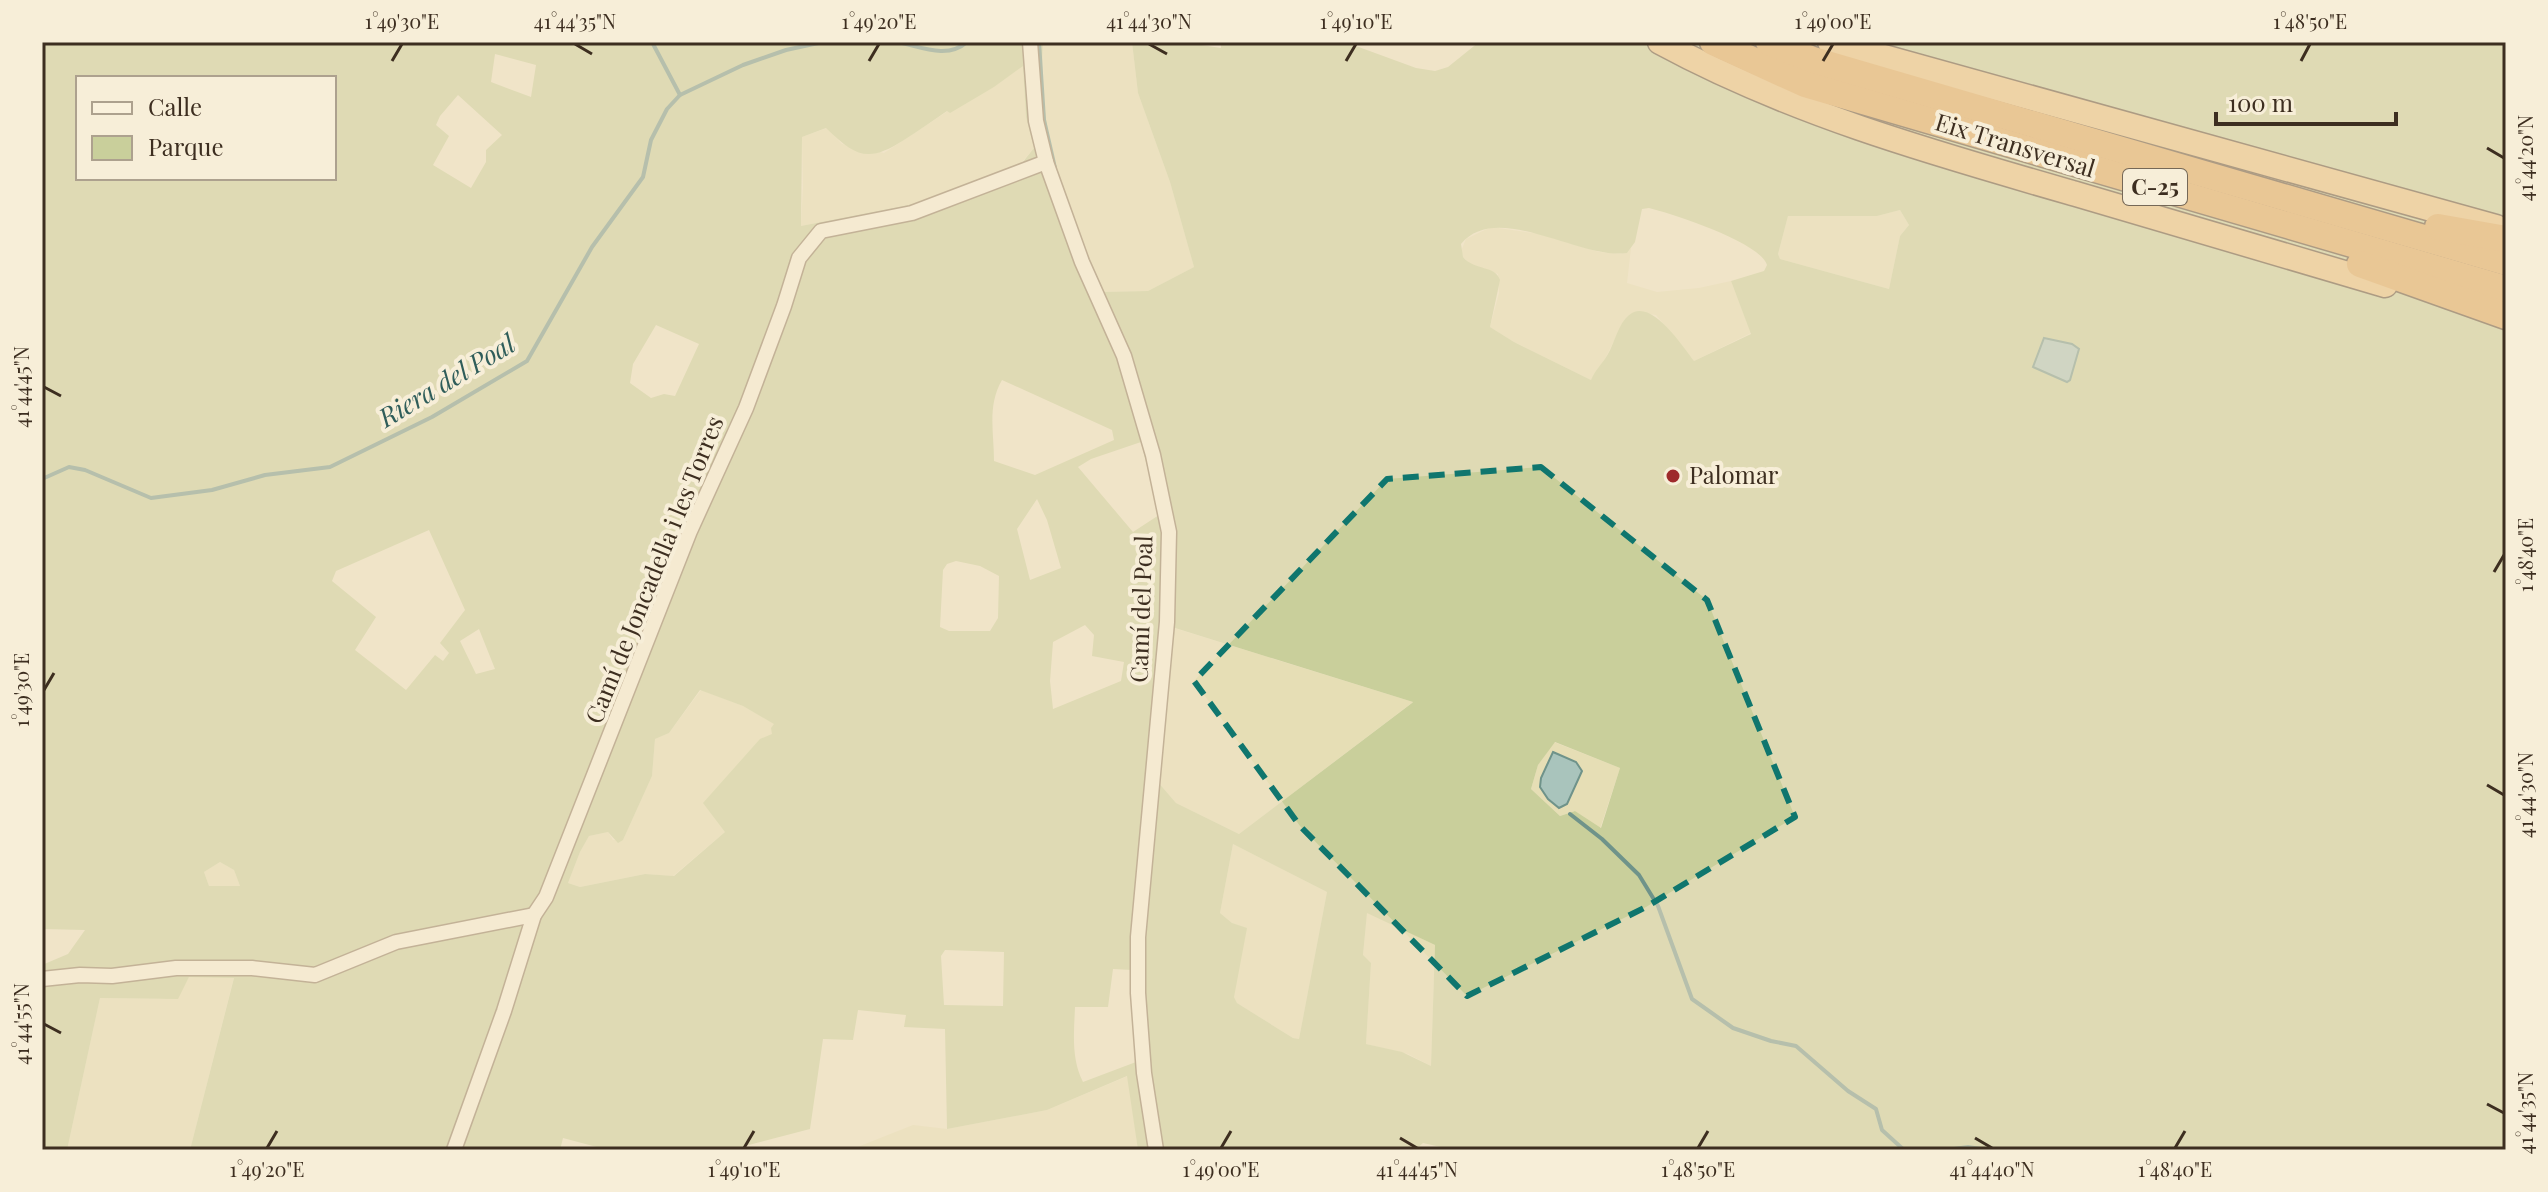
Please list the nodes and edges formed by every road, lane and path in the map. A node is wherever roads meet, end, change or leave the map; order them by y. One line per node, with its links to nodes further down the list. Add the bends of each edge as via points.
1 (1030, 42): 6 (street, Camí del Poal, via 1036,121)
2 (1660, 42): 13 (highway, via 1754,89 1929,152)
3 (1713, 42): 7 (highway, Eix Transversal / C-25, via 1805,84)
4 (1769, 42): 8 (highway, Eix Transversal / C-25, via 1813,60)
5 (1830, 42): 9 (highway)
6 (1046, 162): 14 (street, Camí de Joncadella i les Torres, via 912,213 821,231 799,258 746,408 690,531 546,897); 17 (street, Camí del Poal, via 1124,356 1169,532 1167,622 1138,937 1144,1073)
7 (2127, 179): 12 (highway, Eix Transversal / C-25); 13 (highway, via 2218,217)
8 (2300, 202): 10 (highway); 11 (highway, Eix Transversal / C-25)
9 (2506, 230)
10 (2506, 239)
11 (2506, 262)
12 (2506, 289)
13 (2506, 319)
14 (534, 915): 15 (street, via 396,942 315,975 191,968); 16 (street, Camí de Joncadella i les Torres)
15 (42, 979)
16 (454, 1150)
17 (1156, 1150)

